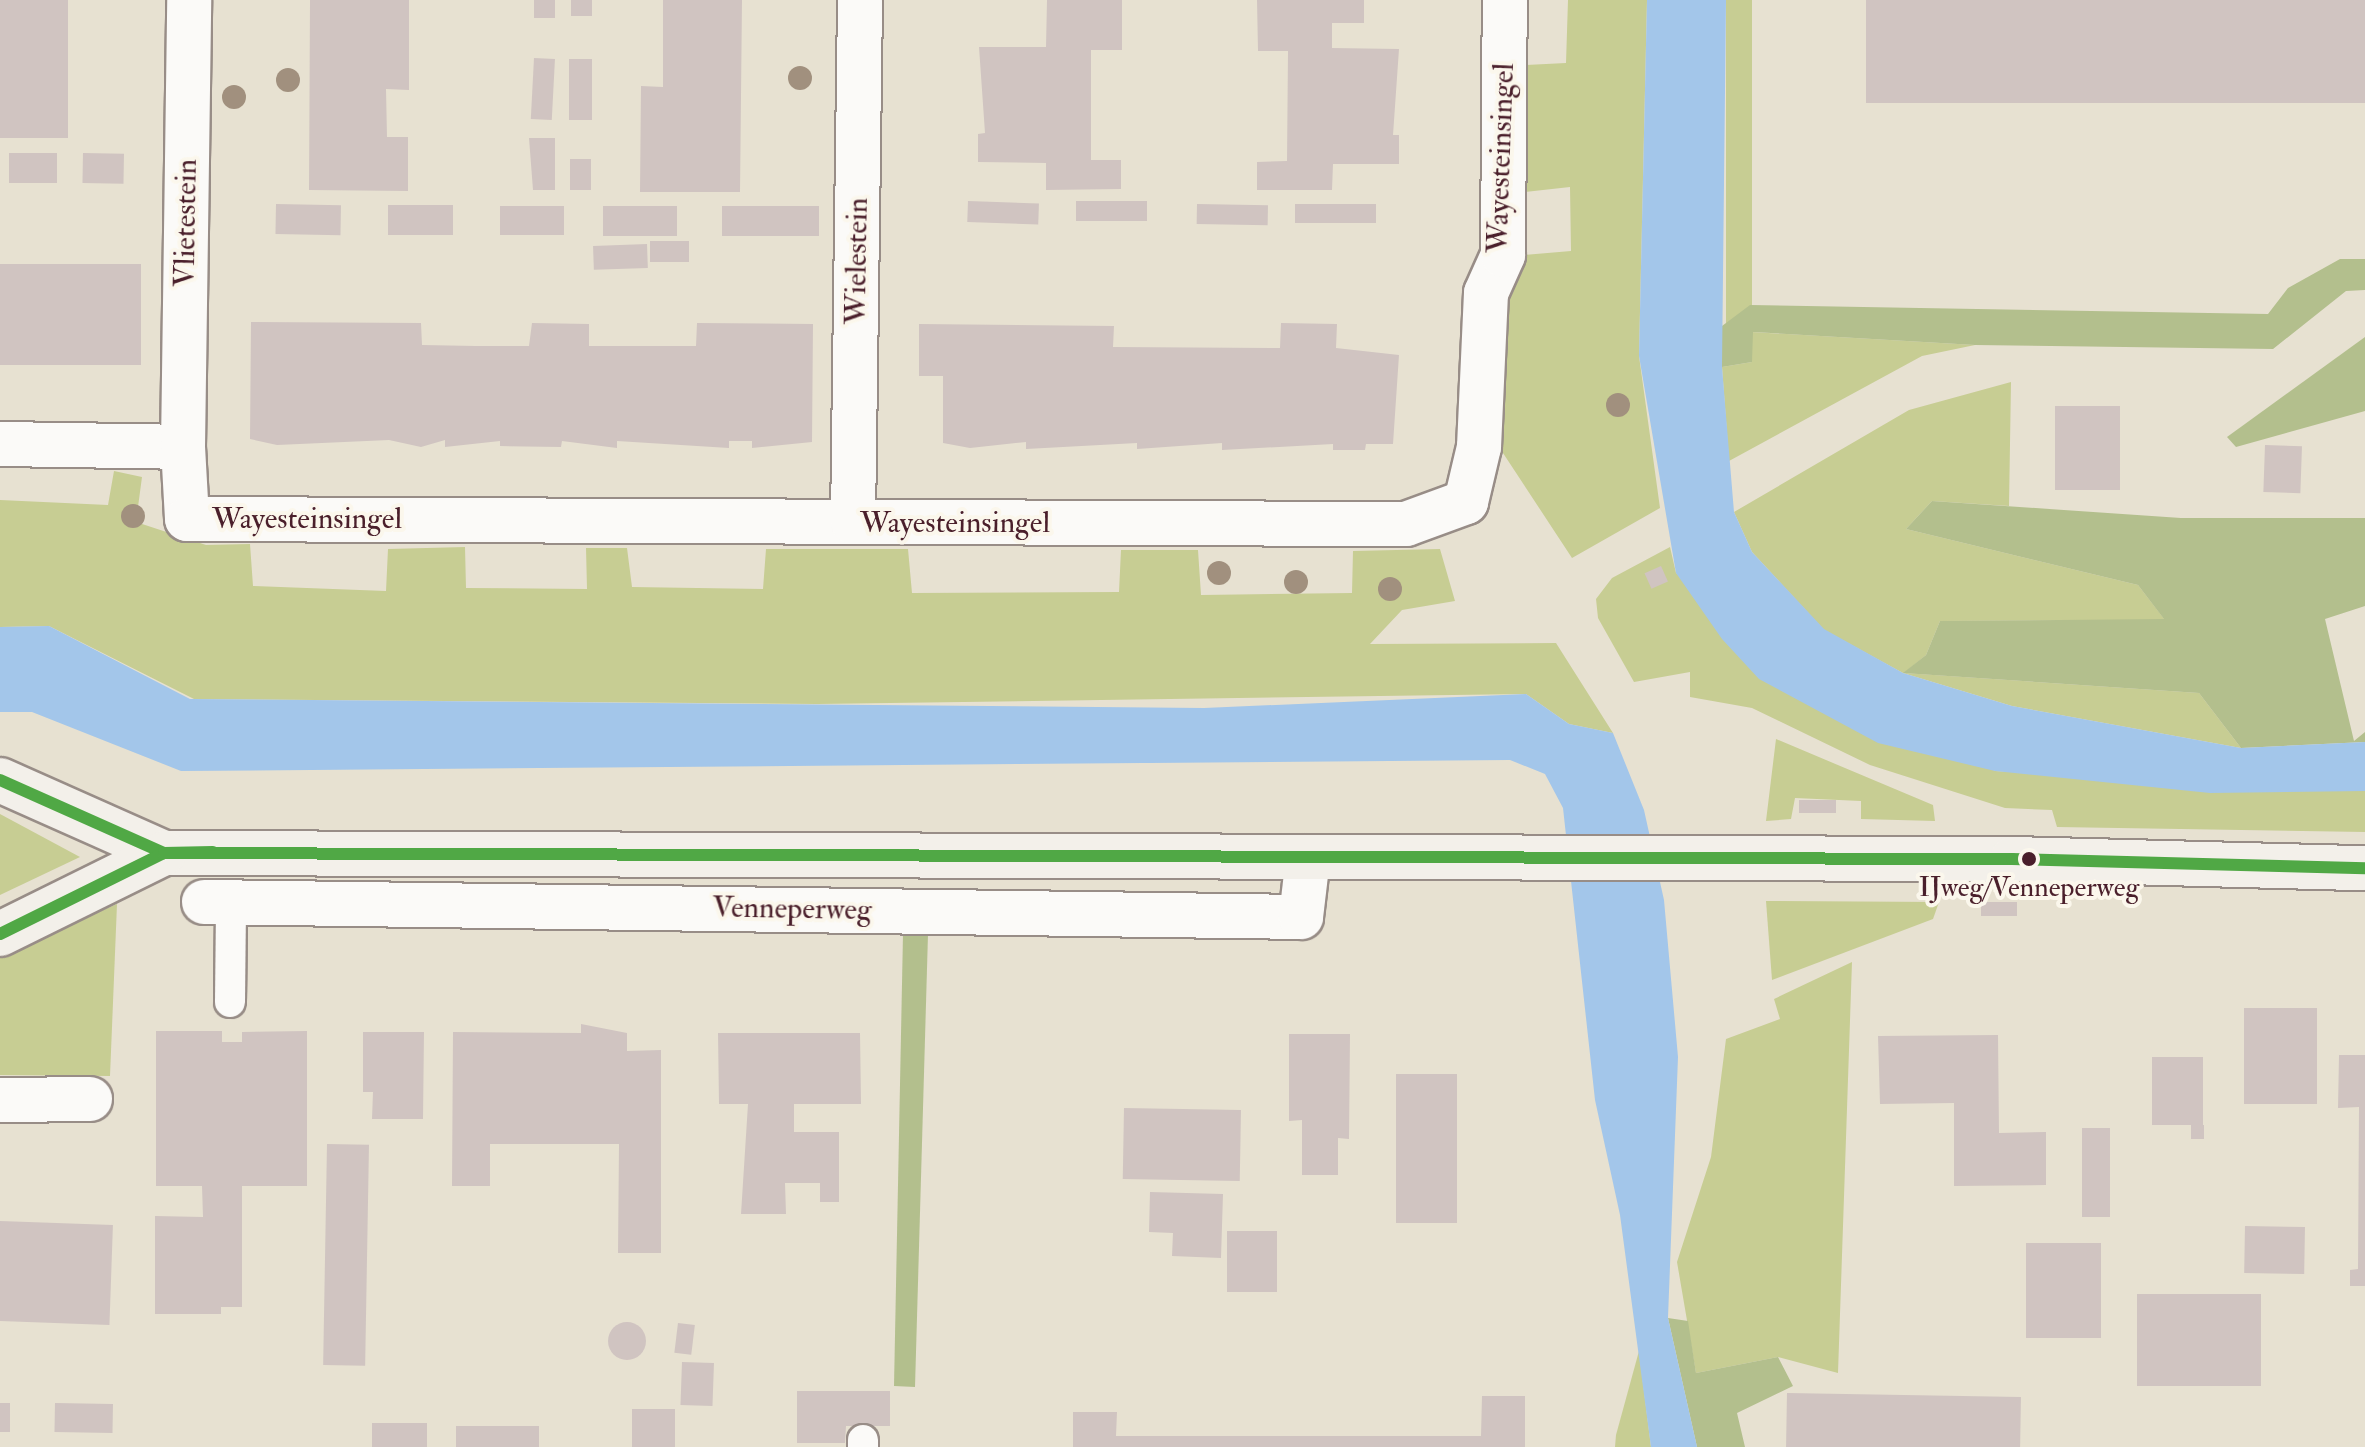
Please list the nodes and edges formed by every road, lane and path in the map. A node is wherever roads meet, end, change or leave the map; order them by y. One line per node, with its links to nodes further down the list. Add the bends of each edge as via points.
1 (189, 0): 5 (street, Vlietestein)
2 (860, 0): 6 (street, Wielestein)
3 (1505, 0): 6 (street, Wayesteinsingel, via 1503,255 1486,293 1479,447 1466,502 1406,524)
4 (0, 444): 5 (street)
5 (183, 447): 6 (street, Wayesteinsingel, via 187,519)
6 (853, 522)
7 (0, 780): 9 (street, Venneperweg)
8 (277, 852): 9 (street, Venneperweg); 10 (street, Venneperweg); 12 (street)
9 (164, 853): 13 (street, Venneperweg)
10 (1308, 857): 11 (street, Venneperweg); 12 (street, Venneperweg, via 1301,917)
11 (2365, 868)
12 (236, 902): 14 (lane)
13 (0, 934)
14 (230, 1002)
15 (90, 1099): 16 (street)
16 (0, 1100)

